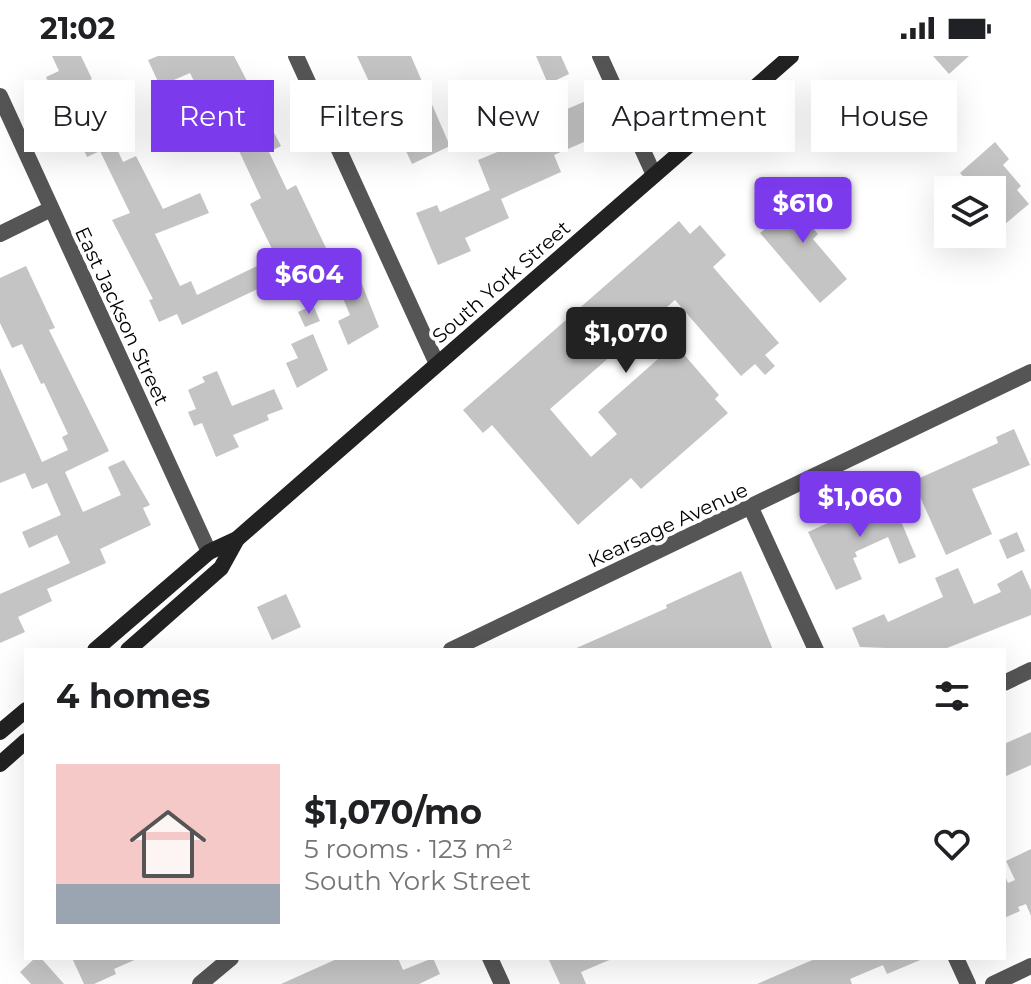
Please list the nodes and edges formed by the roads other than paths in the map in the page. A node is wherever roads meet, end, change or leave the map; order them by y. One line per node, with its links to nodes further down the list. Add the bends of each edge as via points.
1 (296, 56): 8 (street)
2 (600, 56): 5 (street)
3 (791, 56): 5 (main road, South York Street)
4 (0, 96): 6 (street, East Jackson Street)
5 (654, 175): 8 (main road, South York Street)
6 (51, 209): 7 (street); 12 (street, East Jackson Street)
7 (0, 234)
8 (437, 364): 11 (main road, South York Street)
9 (1031, 372): 10 (street, Kearsage Avenue)
10 (751, 508): 15 (street, Kearsage Avenue); 16 (street)
11 (237, 539): 12 (main road, South York Street); 14 (main road, South York Street, via 221,568)
12 (209, 552): 13 (main road, South York Street)
13 (97, 648)
14 (130, 648)
15 (455, 648)
16 (815, 648)
17 (1031, 670): 18 (street)
18 (1006, 682)
19 (24, 712): 20 (main road)
20 (0, 732)
21 (24, 743): 22 (main road)
22 (0, 764)
23 (229, 960): 27 (street)
24 (491, 960): 28 (street)
25 (957, 960): 29 (street)
26 (1031, 966): 30 (street)
27 (200, 984)
28 (502, 984)
29 (968, 984)
30 (993, 984)

